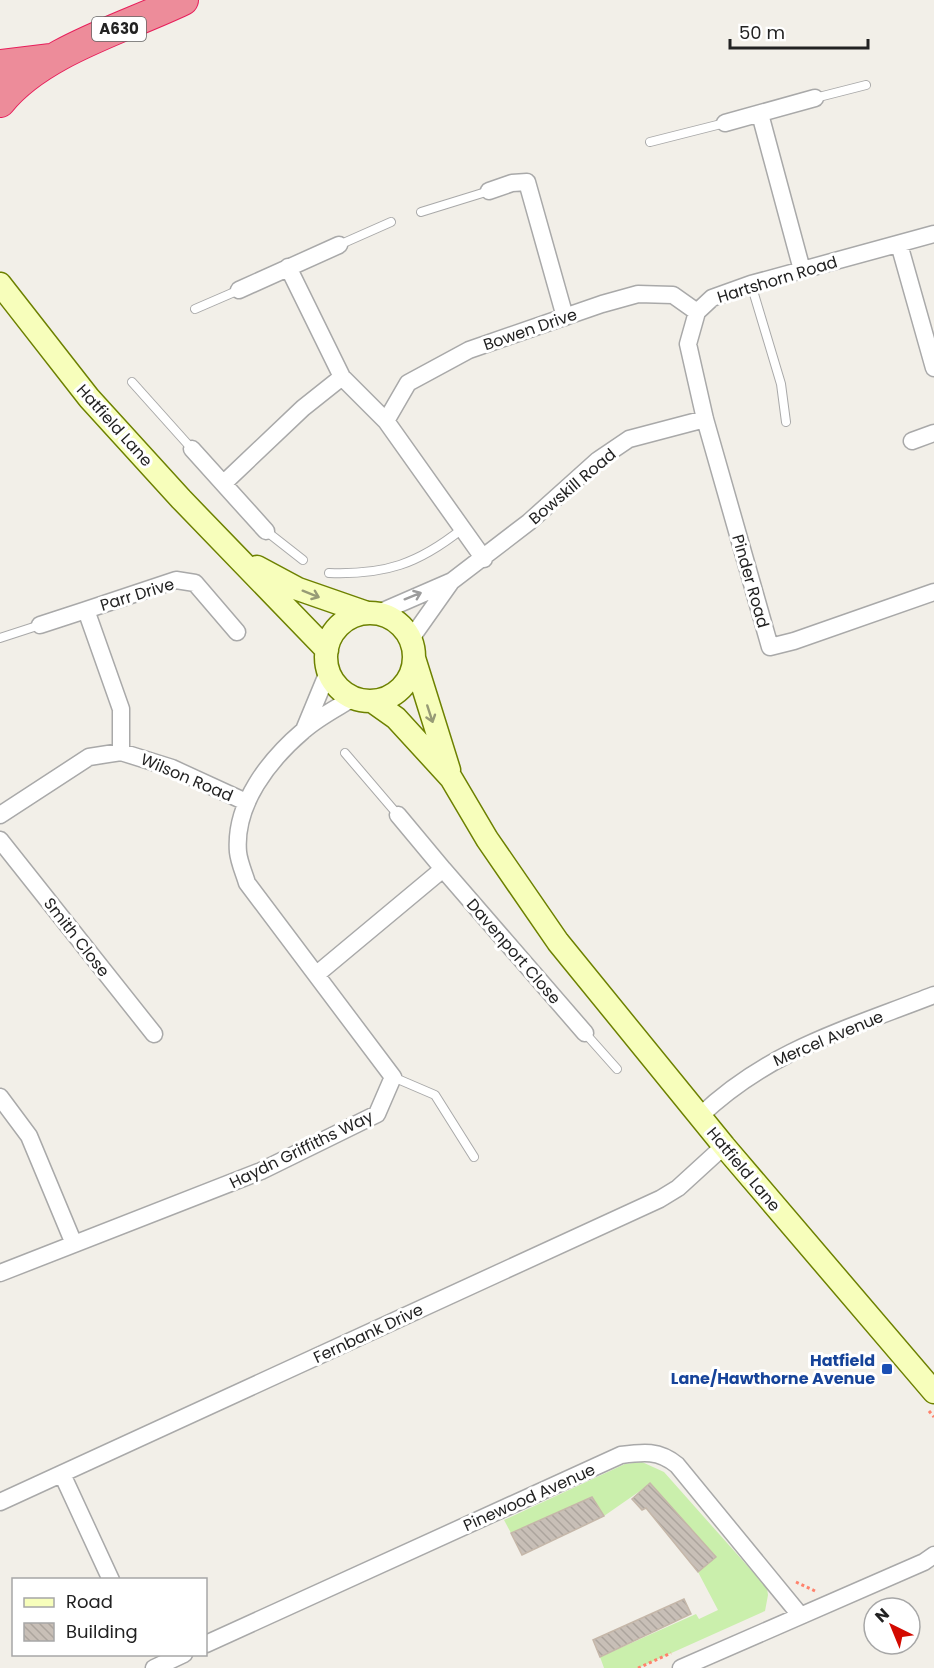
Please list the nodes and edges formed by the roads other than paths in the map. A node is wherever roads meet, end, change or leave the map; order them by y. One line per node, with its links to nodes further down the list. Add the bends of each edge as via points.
1 (183, 0): 2 (highway, A630)
2 (55, 58): 3 (highway, A630); 6 (highway, A630)
3 (0, 65)
4 (866, 85): 5 (lane)
5 (814, 98): 7 (street)
6 (0, 102)
7 (760, 114): 8 (street); 17 (street)
8 (725, 123): 9 (lane)
9 (650, 142)
10 (489, 191): 11 (lane); 23 (street, via 527,182)
11 (421, 212)
12 (391, 222): 15 (lane)
13 (934, 234): 14 (street, Hartshorn Road)
14 (899, 244): 17 (street, Hartshorn Road); 24 (street)
15 (339, 245): 16 (street)
16 (288, 267): 20 (street); 25 (street)
17 (801, 270): 19 (street, Hartshorn Road)
18 (0, 284): 36 (street, Hatfield Lane, via 88,398)
19 (752, 284): 22 (street, Hartshorn Road, via 712,298); 29 (lane, via 781,384)
20 (239, 290): 21 (lane)
21 (195, 309)
22 (697, 312): 23 (street, Bowen Drive, via 673,295 638,294); 27 (street, Hartshorn Road, via 688,344)
23 (565, 317): 28 (street, Bowen Drive, via 469,350 408,383)
24 (934, 368)
25 (342, 377): 28 (street); 33 (street, via 303,408)
26 (132, 382): 32 (lane)
27 (705, 419): 37 (street, Bowskill Road, via 630,439 598,460); 41 (street, Pinder Road, via 770,647)
28 (386, 421): 34 (street)
29 (786, 422)
30 (934, 433): 31 (street)
31 (912, 441)
32 (192, 449): 33 (street)
33 (224, 483): 35 (street)
34 (462, 529): 37 (street); 39 (lane, via 435,551 394,569)
35 (266, 531): 38 (lane)
36 (240, 558): 43 (street, Hatfield Lane, one-way to 43, via 298,589); 48 (street, Hatfield Lane)
37 (484, 559): 40 (street, Bowskill Road)
38 (303, 560)
39 (329, 573)
40 (452, 581): 43 (street, Bowskill Road, one-way to 40); 47 (street, Bowskill Road)
41 (934, 592)
42 (86, 610): 44 (street, Parr Drive); 45 (street, Parr Drive, via 176,580 195,583); 51 (street, Parr Drive, via 121,709)
43 (372, 613): 47 (street, via 396,623); 48 (street, via 353,616 341,624 332,636)
44 (40, 625): 46 (lane)
45 (237, 632)
46 (0, 638)
47 (412, 649): 49 (street, via 410,674 401,688 388,697); 53 (street, one-way to 53)
48 (327, 661): 49 (street, via 342,692); 50 (street)
49 (362, 700): 50 (street); 53 (street, via 396,718)
50 (304, 730): 54 (street, via 263,774)
51 (121, 752): 54 (street, Wilson Road, via 172,768); 55 (street, Wilson Road, via 89,757)
52 (345, 753): 56 (lane)
53 (451, 778): 66 (street, Hatfield Lane, via 487,839 558,942)
54 (246, 802): 59 (street, via 238,852 247,883)
55 (0, 815)
56 (398, 815): 58 (street, Davenport Close)
57 (0, 840): 62 (street, Smith Close)
58 (442, 869): 59 (street); 61 (street, Davenport Close)
59 (317, 974): 64 (street)
60 (934, 995): 66 (street, Mercel Avenue, via 776,1058 727,1090)
61 (585, 1033): 63 (lane)
62 (154, 1034)
63 (617, 1069)
64 (393, 1077): 68 (lane, via 435,1095); 69 (street, Haydn Griffiths Way, via 377,1114 261,1171)
65 (0, 1097): 69 (street, via 29,1136)
66 (700, 1116): 67 (street, Hatfield Lane)
67 (724, 1146): 71 (street, Hatfield Lane); 72 (street, Fernbank Drive, via 678,1188 660,1199)
68 (474, 1157)
69 (74, 1244): 70 (street, Haydn Griffiths Way)
70 (0, 1273)
71 (930, 1400)
72 (62, 1474): 73 (street, Fernbank Drive); 75 (street)
73 (0, 1502)
74 (934, 1555): 76 (street)
75 (110, 1578)
76 (800, 1616): 77 (street, Pinewood Avenue, via 677,1465 657,1453 638,1452 621,1455); 80 (street)
77 (207, 1644)
78 (180, 1656): 79 (street)
79 (153, 1668)
80 (681, 1668)

